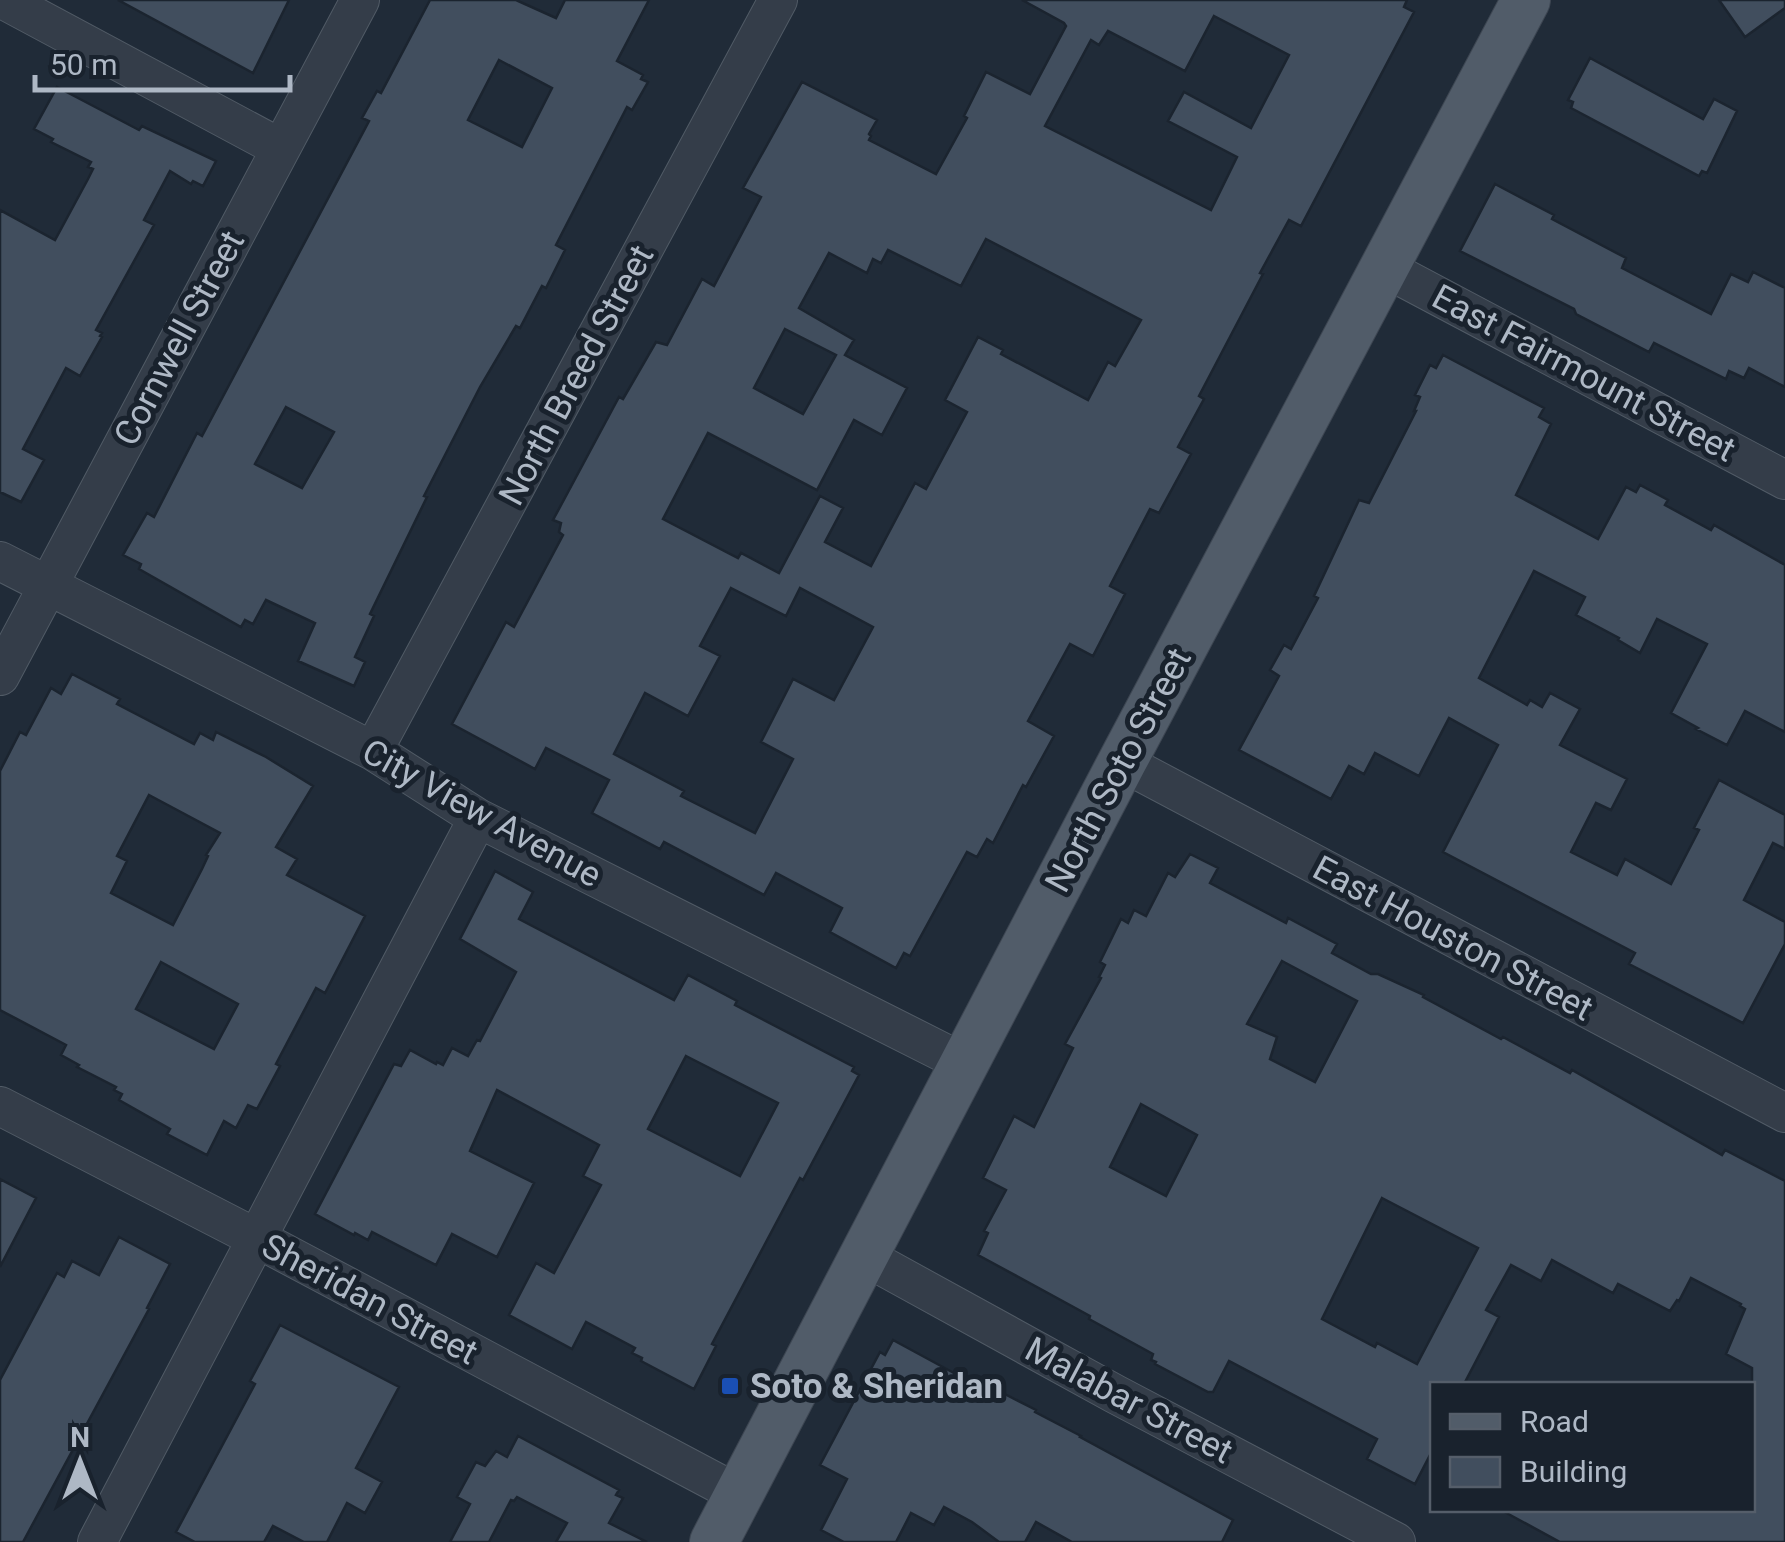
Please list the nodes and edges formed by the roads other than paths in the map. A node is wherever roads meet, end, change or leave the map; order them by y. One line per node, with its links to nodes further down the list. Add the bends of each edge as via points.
1 (4, 0): 5 (street)
2 (360, 0): 5 (street, Cornwell Street)
3 (778, 0): 11 (street, North Breed Street)
4 (1526, 0): 6 (main road, North Soto Street)
5 (280, 148): 9 (street, Cornwell Street)
6 (1383, 267): 7 (street, East Fairmount Street); 12 (main road, North Soto Street)
7 (1785, 480)
8 (0, 561): 9 (street, City View Avenue)
9 (48, 586): 10 (street, Cornwell Street); 11 (street, City View Avenue)
10 (0, 676)
11 (373, 751): 13 (street, City View Avenue)
12 (1122, 762): 14 (main road, North Soto Street); 16 (street, East Houston Street)
13 (478, 818): 14 (street, City View Avenue); 17 (street)
14 (964, 1063): 18 (main road, North Soto Street)
15 (0, 1106): 17 (street, Sheridan Street)
16 (1785, 1113)
17 (258, 1239): 19 (street, Sheridan Street); 20 (street)
18 (864, 1256): 19 (main road, North Soto Street); 22 (street, Malabar Street)
19 (738, 1494): 21 (main road, North Soto Street)
20 (97, 1542)
21 (714, 1542)
22 (1396, 1542)

